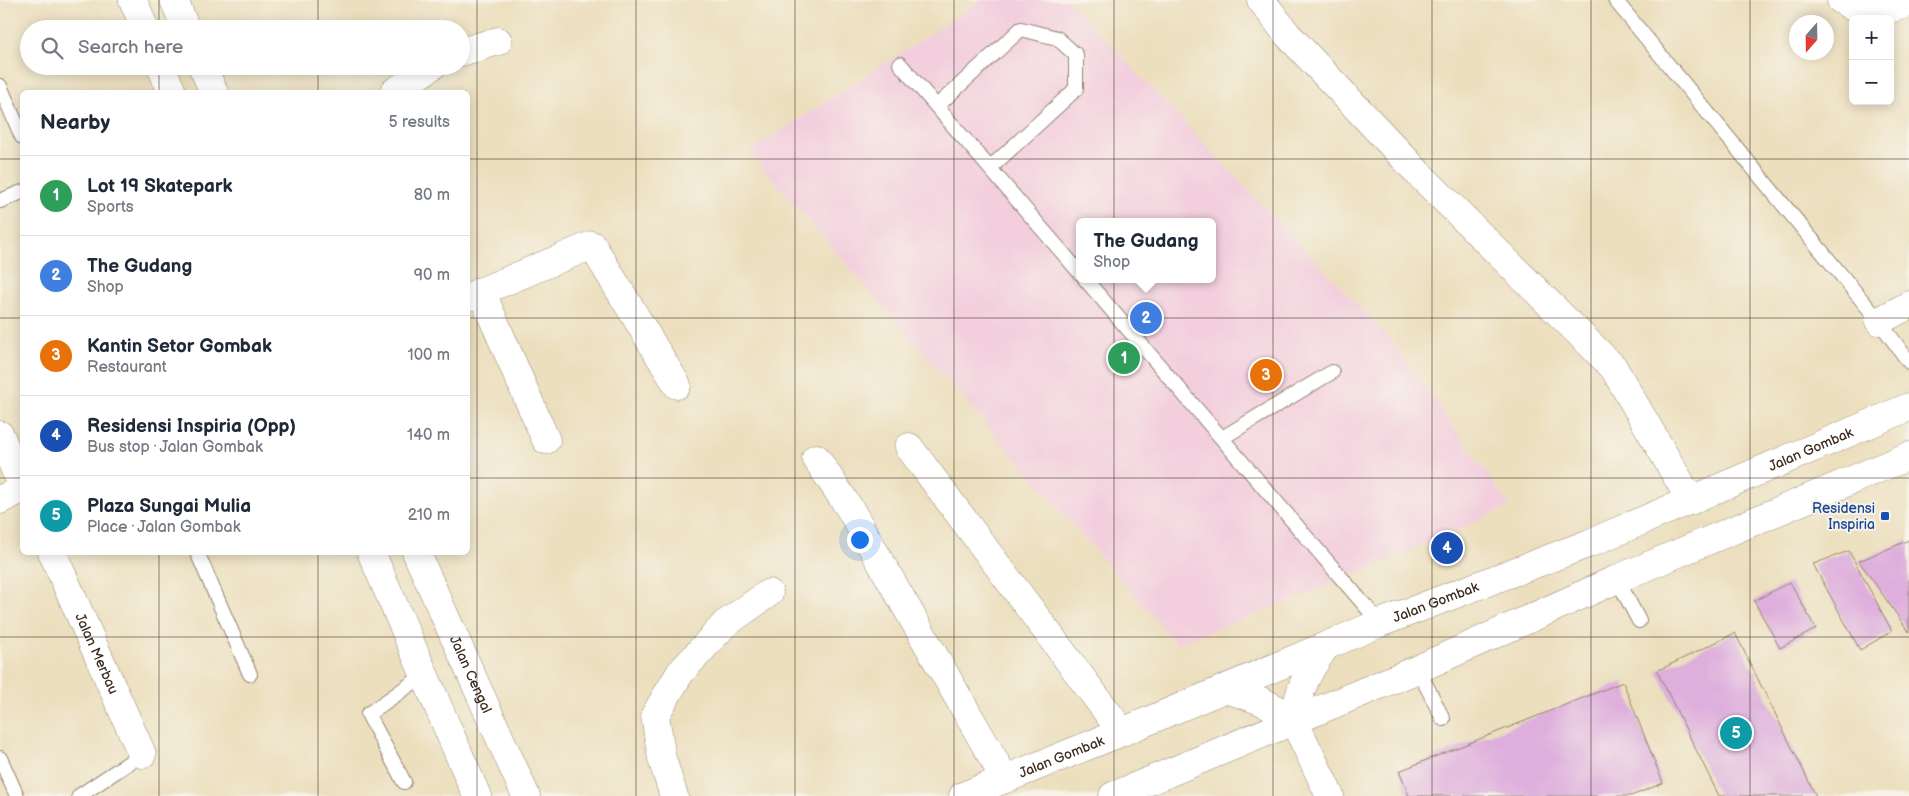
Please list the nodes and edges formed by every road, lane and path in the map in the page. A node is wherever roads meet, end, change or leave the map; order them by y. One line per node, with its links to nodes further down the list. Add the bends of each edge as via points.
1 (133, 0): 7 (street)
2 (174, 0): 8 (street)
3 (1261, 0): 42 (street, via 1286,34 1419,174 1613,367)
4 (1615, 0): 28 (lane)
5 (1841, 0): 6 (street, via 1856,8 1882,11)
6 (1909, 3)
7 (141, 20)
8 (182, 20)
9 (498, 41): 10 (street)
10 (470, 49)
11 (900, 64): 19 (lane)
12 (165, 75): 16 (street)
13 (206, 75): 17 (street)
14 (419, 75): 18 (street)
15 (0, 86): 20 (lane)
16 (171, 90)
17 (213, 90)
18 (397, 90)
19 (937, 106): 21 (lane); 21 (lane, via 1022,29 1057,38 1076,56 1076,89)
20 (20, 132)
21 (990, 168): 24 (lane)
22 (20, 193): 23 (lane)
23 (0, 201)
24 (1076, 267)
25 (1089, 283): 34 (lane)
26 (474, 294): 31 (street, via 592,245); 35 (street)
27 (1909, 305): 28 (street)
28 (1879, 321): 29 (lane)
29 (1909, 362)
30 (1332, 372): 34 (lane)
31 (677, 385)
32 (1909, 407): 42 (street, Jalan Gombak)
33 (0, 435): 39 (street)
34 (1222, 438): 50 (lane)
35 (546, 440)
36 (909, 447): 58 (street)
37 (1909, 456): 47 (street)
38 (816, 458): 61 (street, via 850,509)
39 (20, 482)
40 (20, 488): 41 (street)
41 (0, 500)
42 (1691, 501): 50 (street, Jalan Gombak)
43 (53, 555): 59 (street, Jalan Merbau)
44 (198, 555): 53 (lane)
45 (372, 555): 54 (street)
46 (417, 555): 66 (street, Jalan Cengal)
47 (1617, 579): 49 (lane); 52 (street)
48 (769, 593): 67 (street, via 725,624 680,673 655,715 662,759)
49 (1639, 622)
50 (1380, 623): 51 (street, Jalan Gombak)
51 (1326, 646): 55 (street, Jalan Gombak); 57 (street, via 1304,680 1297,698)
52 (1418, 669): 56 (lane); 57 (street)
53 (250, 674)
54 (424, 675): 62 (lane, via 368,714); 65 (street)
55 (1224, 689): 57 (street, via 1274,706); 58 (street, Jalan Gombak)
56 (1443, 719)
57 (1294, 721): 69 (street); 70 (street)
58 (1122, 732): 61 (street, Jalan Gombak)
59 (142, 754): 64 (lane)
60 (0, 758): 63 (lane)
61 (1005, 779): 68 (street, Jalan Gombak)
62 (404, 782)
63 (17, 796)
64 (80, 796)
65 (477, 796)
66 (526, 796)
67 (674, 796)
68 (963, 796)
69 (1113, 796)
70 (1330, 796)

